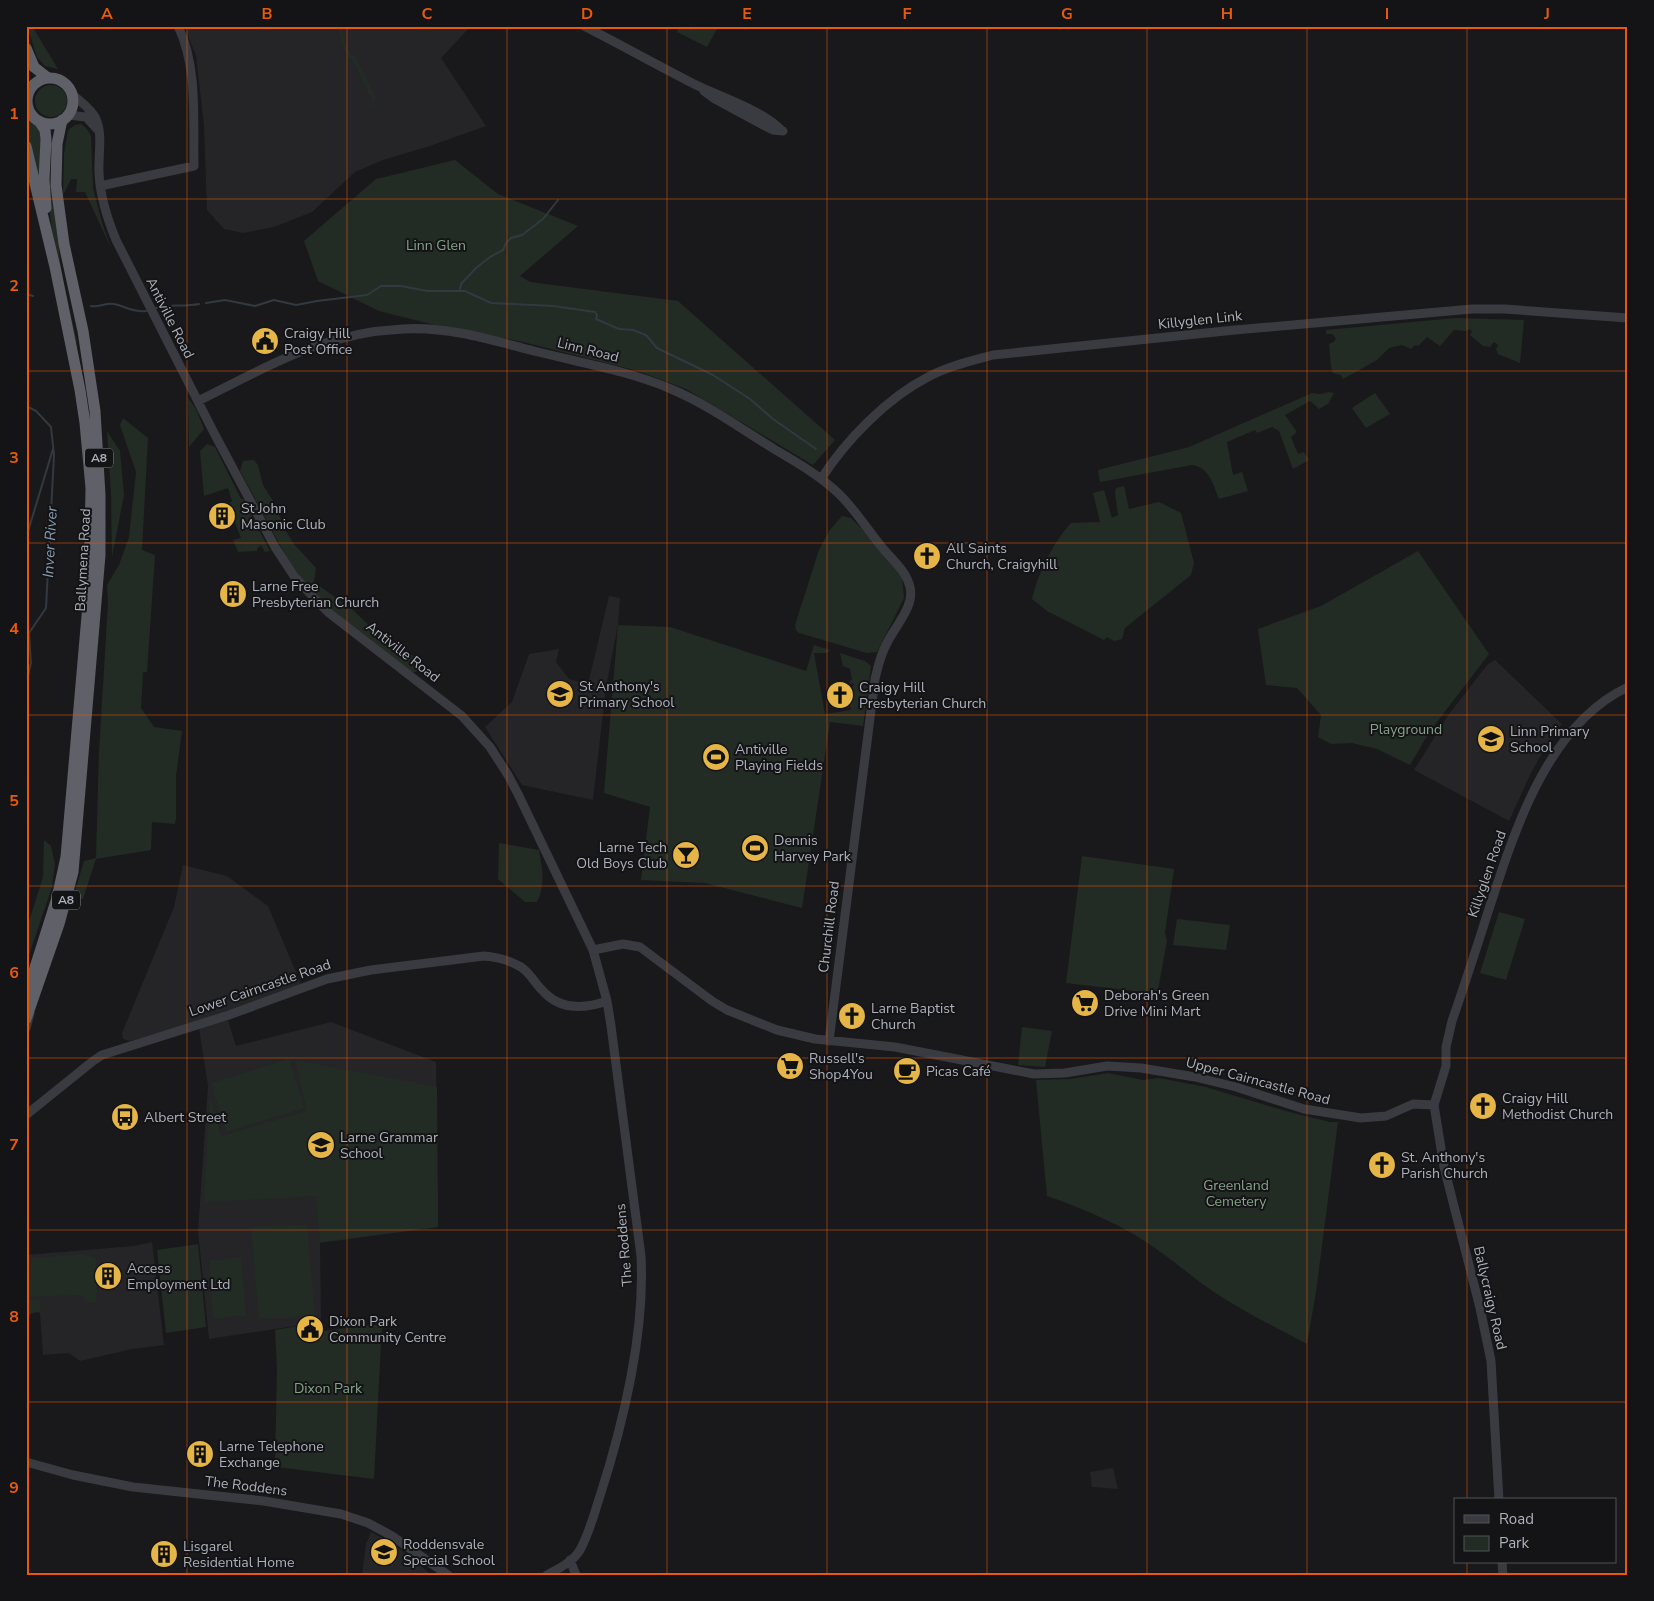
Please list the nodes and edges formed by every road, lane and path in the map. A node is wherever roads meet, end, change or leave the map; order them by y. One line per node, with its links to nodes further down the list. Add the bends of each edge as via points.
1 (178, 26): 12 (street, via 188,49 194,166)
2 (584, 26): 10 (street, via 696,85 761,124)
3 (26, 48): 4 (highway, via 34,67)
4 (48, 78): 5 (highway, A8); 6 (highway, via 63,82)
5 (27, 91): 8 (highway, A8, via 29,110)
6 (72, 94): 7 (highway, A8, via 71,109); 9 (street, Antiville Road, via 94,114)
7 (65, 118): 8 (highway, via 50,124); 9 (street, via 86,117); 22 (highway, Ballymena Road / A8, via 57,144 56,185 67,264 83,331 95,411 100,555 73,872 59,924)
8 (39, 121): 13 (highway, A8, via 46,139 45,200)
9 (99, 131): 12 (street, Antiville Road)
10 (783, 131)
11 (26, 146): 13 (highway, Ballymena Road / A8)
12 (100, 186): 15 (street, Antiville Road, via 116,240)
13 (55, 266): 22 (highway, Ballymena Road / A8, via 85,423 91,488 89,593 66,857)
14 (1628, 318): 16 (street, Killyglen Link, via 1472,309 994,355 959,364 928,377 898,396 865,425)
15 (198, 401): 16 (street, Linn Road, via 291,354 334,339 403,329 447,332 585,363 671,389 716,412); 20 (street, Antiville Road, via 275,548 300,583 330,613 462,716 490,747 518,794)
16 (821, 478): 17 (street, Linn Road, via 857,514 899,566)
17 (910, 586): 26 (street, Churchill Road, via 908,605 884,647 873,689)
18 (1628, 686): 27 (street, Killyglen Road, via 1607,697 1576,726 1557,750 1530,800 1506,858 1452,1021 1446,1047 1446,1066)
19 (612, 946): 20 (street, Upper Cairncastle Road); 21 (street); 26 (street, Upper Cairncastle Road, via 628,944 640,947 712,1001 740,1016 790,1034)
20 (593, 950): 21 (street, The Roddens)
21 (598, 967): 23 (street, The Roddens)
22 (30, 997): 24 (highway, A8); 25 (street)
23 (607, 1001): 28 (street, Lower Cairncastle Road, via 582,1007 564,1005 548,996 526,972 501,958 484,956 371,970 326,979 229,1015 116,1050 93,1060); 31 (street, The Roddens, via 641,1256 642,1292 634,1352 612,1456 584,1541)
24 (26, 1019)
25 (26, 1028)
26 (829, 1040): 27 (street, Upper Cairncastle Road, via 915,1050 1034,1074 1112,1066 1141,1068 1236,1087 1304,1109 1361,1118 1386,1116 1413,1104)
27 (1434, 1105): 30 (street, Ballycraigy Road, via 1444,1168 1487,1339 1493,1383)
28 (26, 1115)
29 (26, 1462): 32 (street, The Roddens, via 126,1486 264,1501 341,1514 386,1533)
30 (1499, 1498)
31 (570, 1560): 33 (street, The Roddens); 34 (street)
32 (448, 1575)
33 (546, 1575)
34 (576, 1575)

